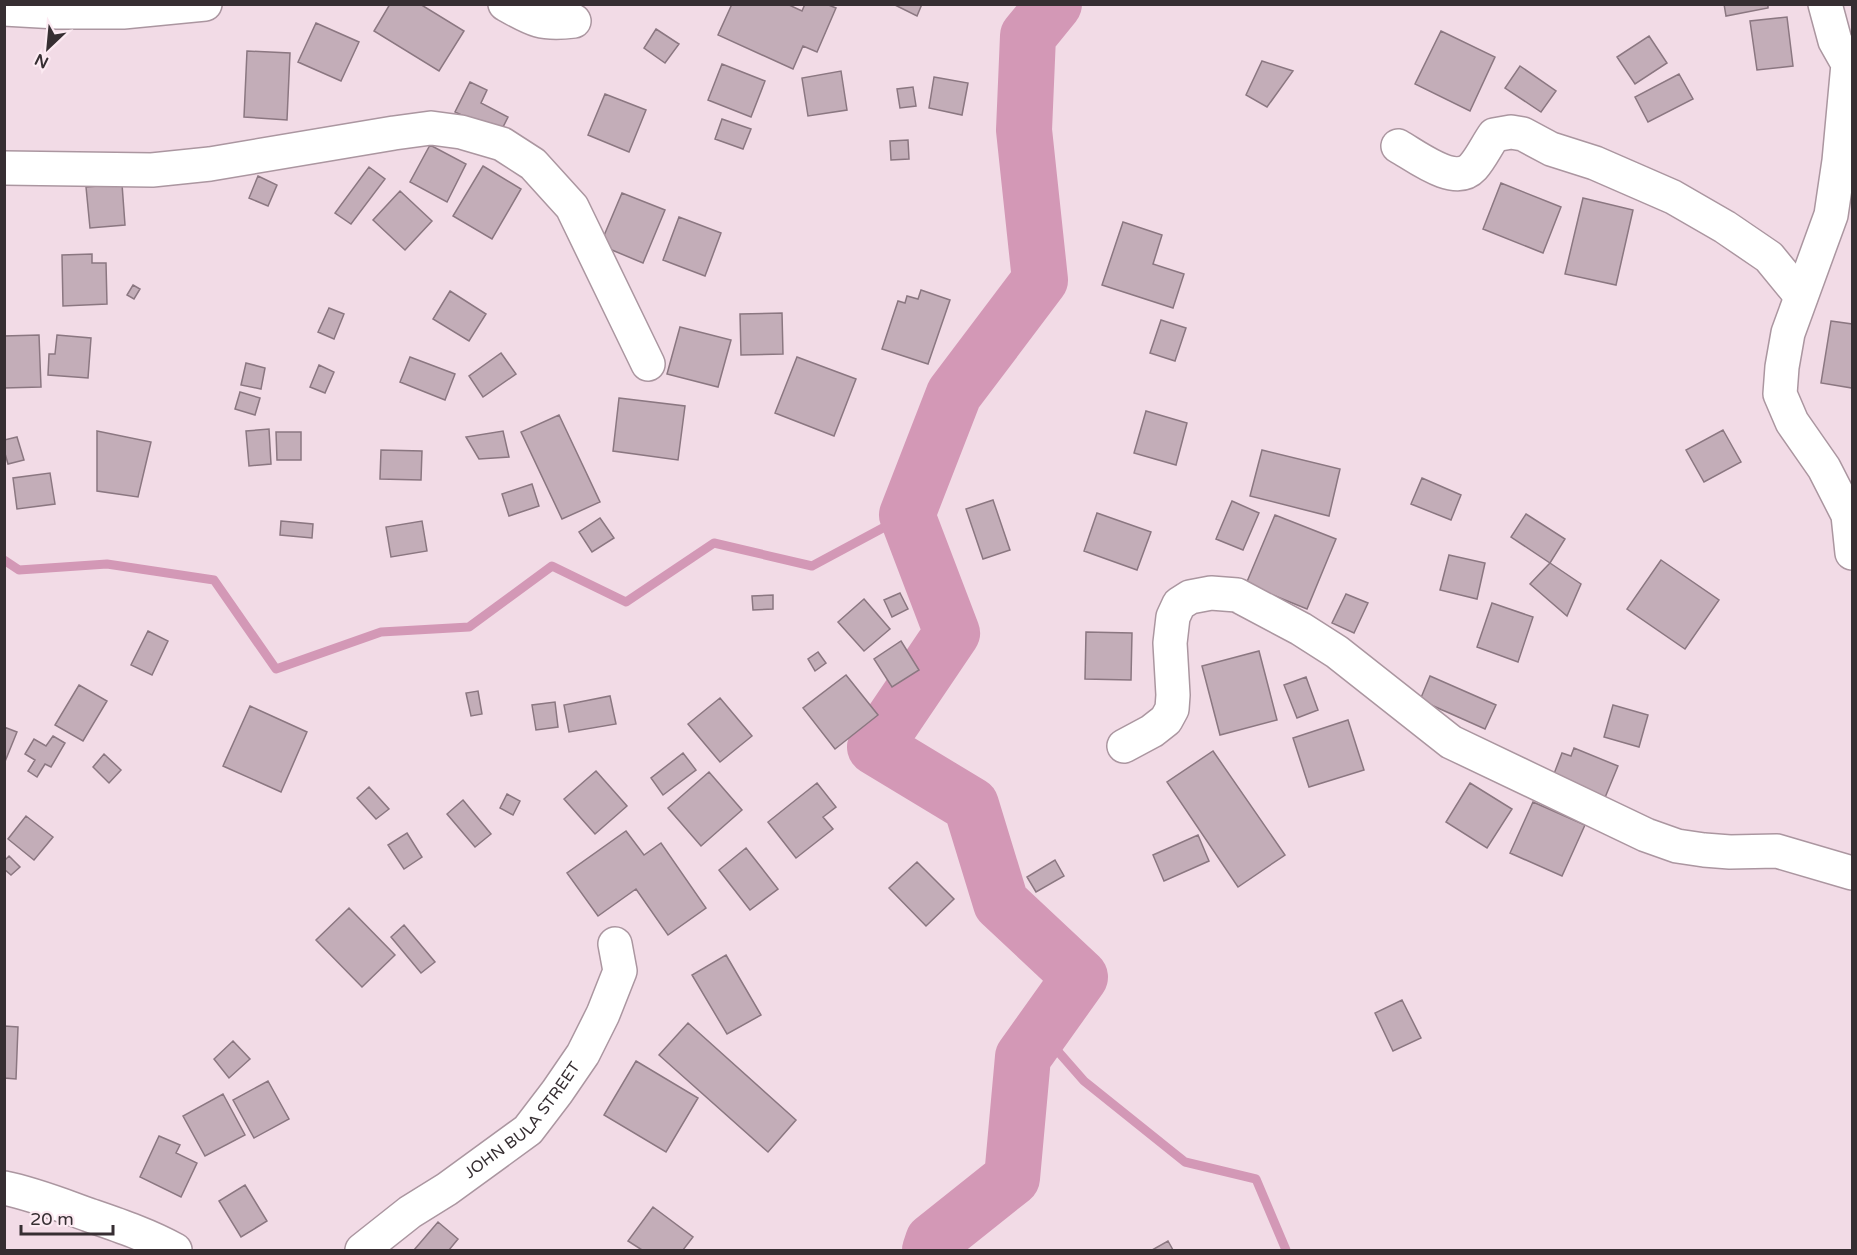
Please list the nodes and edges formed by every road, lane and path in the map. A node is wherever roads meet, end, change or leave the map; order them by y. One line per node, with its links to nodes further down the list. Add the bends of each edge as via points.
1 (204, 4): 4 (street, via 123,12)
2 (505, 4): 5 (street, via 539,22)
3 (1826, 4): 6 (street, via 1835,41)
4 (4, 9)
5 (574, 21)
6 (1850, 57): 9 (street, via 1831,215)
7 (1398, 146): 9 (street, via 1441,171 1455,174 1474,166 1494,135 1523,134 1673,197 1725,227 1769,257)
8 (4, 168): 10 (street, via 152,170 431,128 502,144 533,164 572,207)
9 (1801, 296): 11 (street, via 1788,333 1780,394 1792,422 1824,468 1848,515)
10 (648, 364)
11 (1852, 554)
12 (1124, 747): 13 (street, via 1166,720 1172,709 1170,643 1179,604 1190,597 1211,593 1236,595 1337,652 1451,742 1646,835 1704,850 1777,851)
13 (1852, 873)
14 (615, 944): 17 (street, JOHN BULA STREET, via 620,971 603,1014 583,1054 528,1130 410,1212)
15 (4, 1188): 16 (street, via 112,1223)
16 (175, 1251)
17 (362, 1251)

